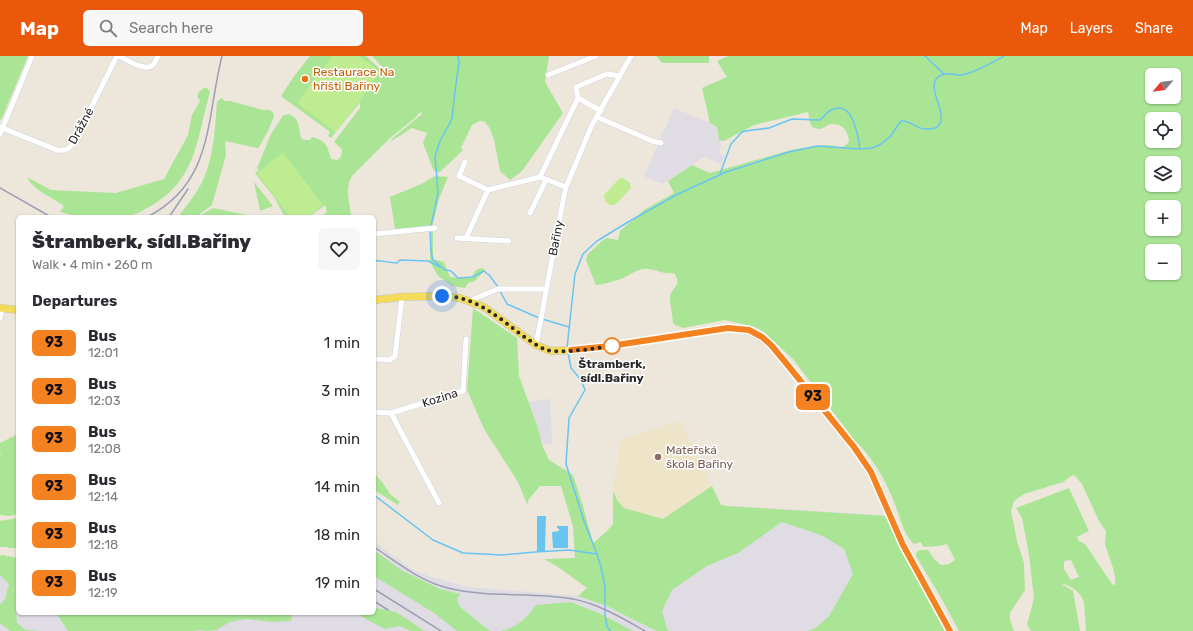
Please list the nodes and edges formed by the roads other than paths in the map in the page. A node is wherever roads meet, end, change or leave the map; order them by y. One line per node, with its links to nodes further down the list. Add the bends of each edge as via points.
1 (32, 56): 11 (street)
2 (118, 56): 3 (street, Drážné, via 146,67 152,65); 11 (street, Drážné, via 68,150 58,150)
3 (158, 56)
4 (596, 56): 6 (street)
5 (631, 56): 7 (street, Bařiny)
6 (548, 75)
7 (620, 76): 8 (street, via 607,74 576,87); 9 (street, Bařiny)
8 (578, 98): 9 (street); 14 (street)
9 (600, 110): 10 (street, Bařiny)
10 (597, 117): 12 (street); 16 (street, Bařiny)
11 (1, 130)
12 (661, 143)
13 (465, 162): 17 (street, via 459,176)
14 (540, 177): 15 (street); 17 (street)
15 (546, 180): 16 (street); 18 (street)
16 (566, 187): 24 (street, Bařiny)
17 (488, 190): 22 (street)
18 (530, 213)
19 (435, 228): 20 (street)
20 (376, 234)
21 (457, 238): 22 (street)
22 (466, 238): 23 (street)
23 (509, 241)
24 (546, 289): 27 (street, via 498,289); 32 (street, Bařiny)
25 (402, 297): 26 (main road); 27 (main road, via 446,296); 33 (street, via 395,356 390,360)
26 (376, 300)
27 (469, 301): 32 (main road, via 484,307)
28 (1, 308): 29 (main road); 30 (street)
29 (16, 310)
30 (0, 318)
31 (466, 339): 35 (street, Kozina, via 463,391)
32 (536, 345): 37 (main road, via 548,350 568,351 728,328 749,330 762,337 854,447 871,472 903,545)
33 (376, 359)
34 (376, 412): 35 (street, Kozina)
35 (390, 414): 36 (street)
36 (439, 503)
37 (950, 631)

